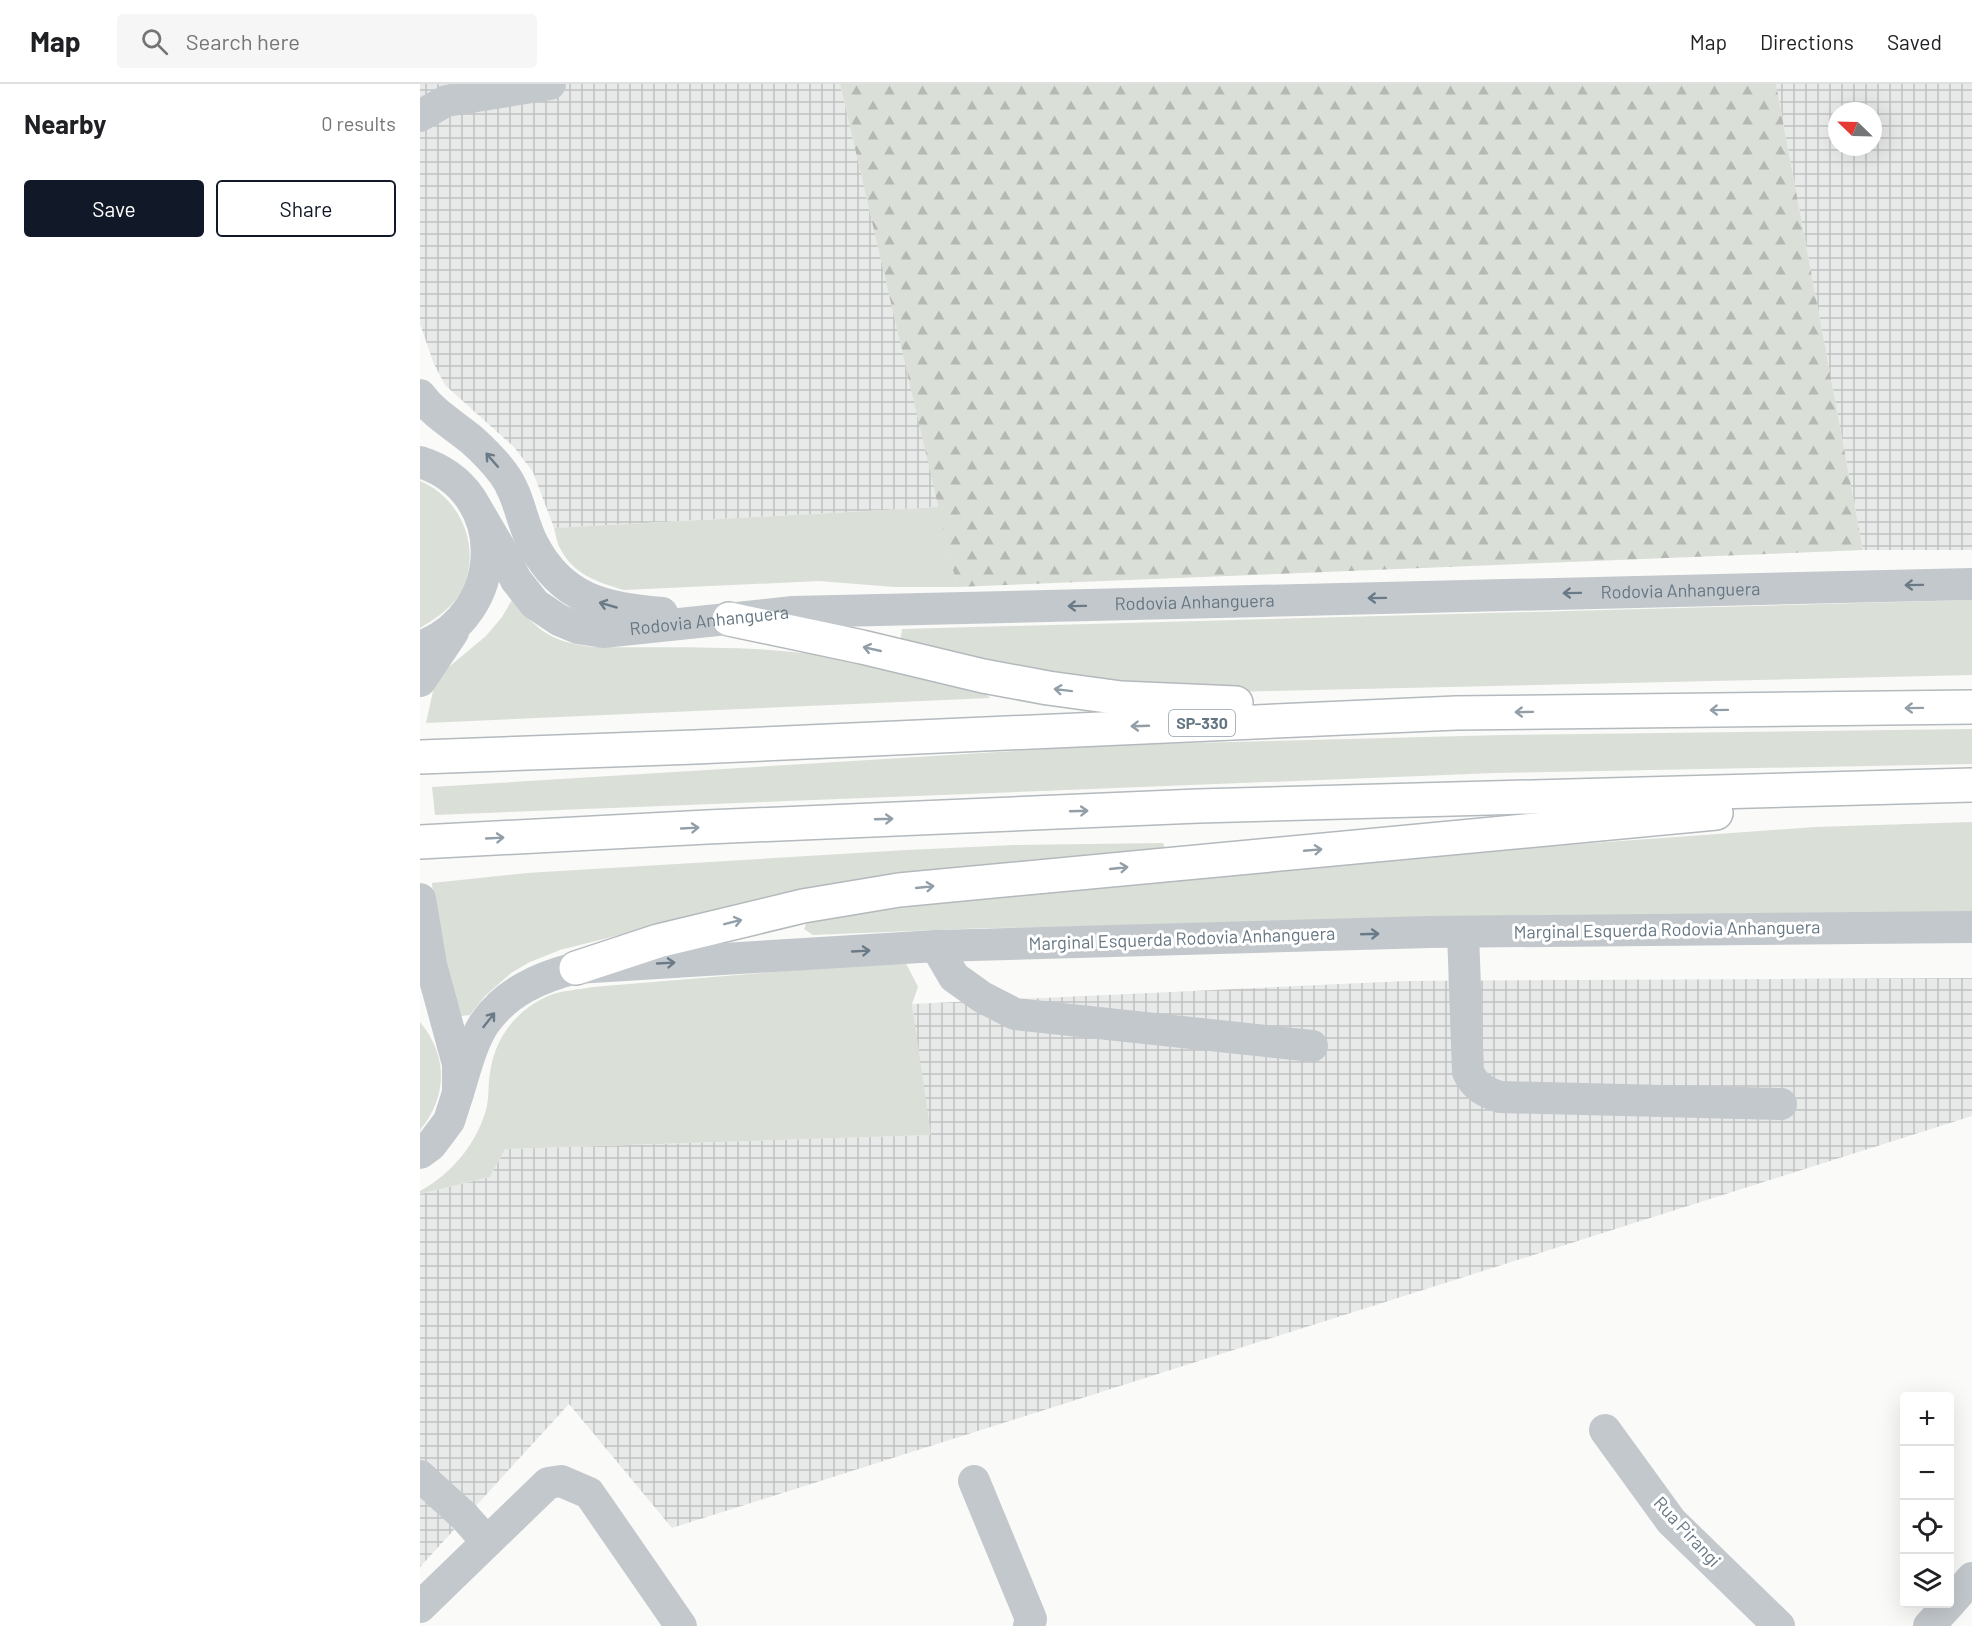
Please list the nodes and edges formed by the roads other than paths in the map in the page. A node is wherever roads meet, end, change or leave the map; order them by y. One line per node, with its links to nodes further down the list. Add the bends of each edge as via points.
1 (550, 84): 2 (street, via 446,101)
2 (420, 116)
3 (420, 395): 9 (street, one-way to 3, via 621,609 596,602 556,578 532,544 519,502 500,470)
4 (420, 446): 6 (street)
5 (420, 462): 6 (street, via 434,466)
6 (459, 485): 7 (street)
7 (478, 511): 9 (street, Rodovia Anhanguera, via 516,580 559,621 603,632); 10 (street, via 487,542 486,571 477,599)
8 (1972, 584): 9 (street, Rodovia Anhanguera, one-way to 9, via 793,612)
9 (729, 619): 14 (highway, one-way to 9, via 1121,698 994,678)
10 (459, 623): 11 (street, via 436,641); 12 (street)
11 (420, 647)
12 (420, 681)
13 (1972, 707): 14 (highway, SP-330, one-way to 14)
14 (1456, 713): 15 (highway, SP-330, one-way to 15)
15 (426, 756)
16 (1972, 787): 17 (highway, one-way to 16, via 1198,806); 22 (highway, one-way to 16, via 669,938 803,906 899,890)
17 (428, 841)
18 (420, 899): 24 (street, via 431,965)
19 (1972, 927): 20 (street, Marginal Esquerda Rodovia Anhanguera)
20 (1463, 932): 21 (street, Marginal Esquerda Rodovia Anhanguera, one-way to 20); 27 (street, via 1468,1072 1483,1091 1500,1097)
21 (936, 946): 22 (street, Marginal Esquerda Rodovia Anhanguera, one-way to 21); 25 (street, via 954,977 1015,1014)
22 (576, 968): 26 (street, Marginal Esquerda Rodovia Anhanguera, one-way to 22, via 484,1024 502,1004 521,988)
23 (420, 997): 24 (street)
24 (449, 1033): 26 (street, via 458,1064)
25 (1312, 1046)
26 (458, 1093): 28 (street, Marginal Esquerda Rodovia Anhanguera, via 448,1121)
27 (1781, 1104)
28 (420, 1154)
29 (1605, 1430): 39 (street, Rua Pirangi, via 1671,1521)
30 (420, 1476): 32 (street)
31 (974, 1481): 38 (street, via 1031,1619)
32 (487, 1542): 35 (street); 37 (street, via 548,1483 561,1481 589,1493)
33 (1972, 1578): 34 (street)
34 (1954, 1598)
35 (420, 1607)
36 (1945, 1608): 40 (street)
37 (681, 1626)
38 (1029, 1626)
39 (1779, 1626)
40 (1929, 1626)

